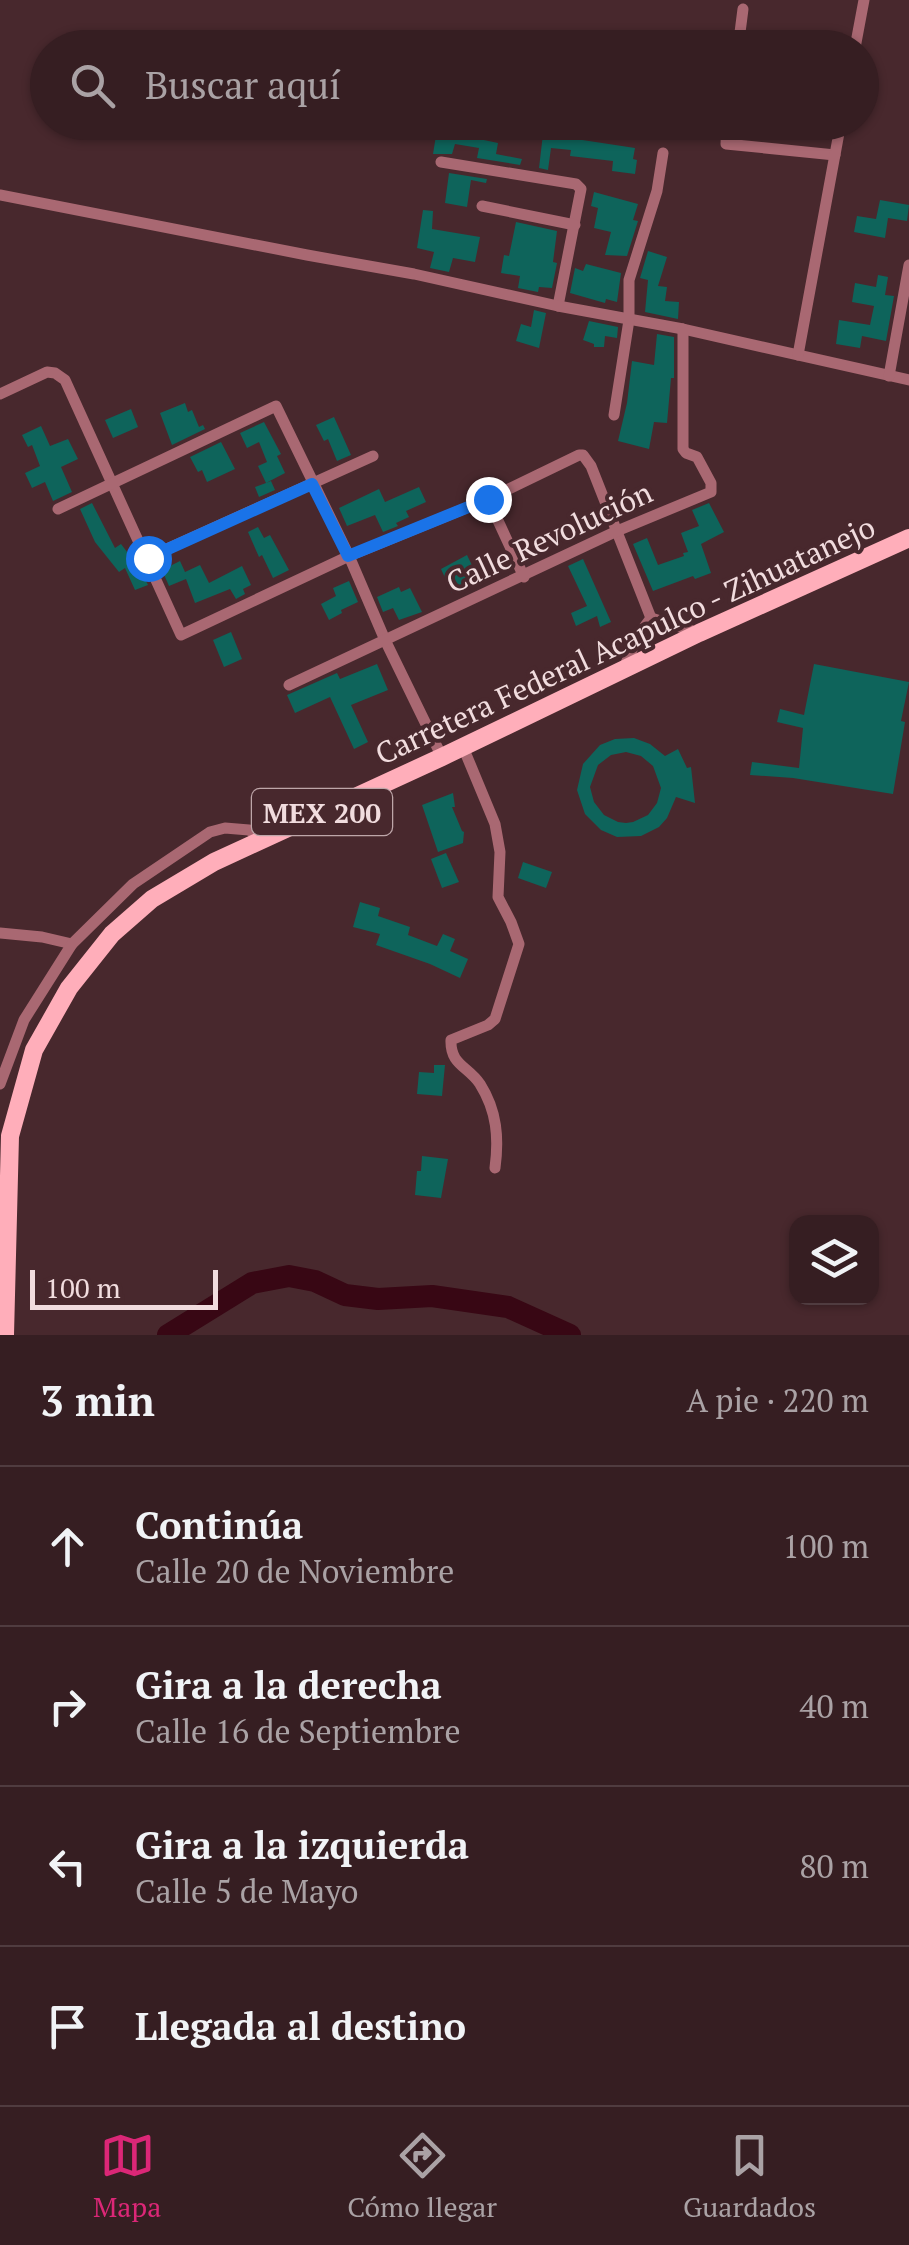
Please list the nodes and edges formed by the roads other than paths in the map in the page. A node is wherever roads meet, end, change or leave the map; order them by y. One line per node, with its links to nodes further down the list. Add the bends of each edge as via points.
1 (864, 0): 4 (street)
2 (743, 9): 3 (street)
3 (740, 30)
4 (858, 30)
5 (726, 140): 8 (street)
6 (838, 140): 8 (street)
7 (663, 153): 15 (street, via 630,280)
8 (835, 155): 17 (street)
9 (442, 162): 12 (street, via 576,184 581,189)
10 (0, 195): 14 (street)
11 (482, 206): 12 (street)
12 (574, 225): 14 (street)
13 (909, 265): 18 (street)
14 (558, 306): 15 (street)
15 (629, 320): 16 (street); 21 (street)
16 (683, 330): 17 (street); 27 (street, Calle Revolución, via 682,449 697,457 711,492)
17 (798, 355): 18 (street)
18 (889, 376): 19 (street)
19 (909, 380)
20 (0, 394): 23 (street, via 46,372 65,380)
21 (614, 415)
22 (372, 456): 24 (street)
23 (113, 482): 24 (street, via 276,406); 26 (street); 30 (street)
24 (312, 484): 29 (street); 30 (street)
25 (488, 499): 27 (street, via 583,455); 29 (street); 31 (street)
26 (58, 509)
27 (617, 532): 31 (street, Calle Revolución); 32 (street)
28 (909, 538): 33 (main road, Carretera Federal Acapulco - Zihuatanejo / MEX 200)
29 (348, 556): 30 (street, via 180,635); 34 (street)
30 (148, 558)
31 (524, 577): 34 (street, Calle Revolución)
32 (652, 618): 33 (street); 35 (street)
33 (700, 634): 35 (main road, Carretera Federal Acapulco - Zihuatanejo / MEX 200)
34 (385, 640): 36 (street, Calle Revolución); 38 (street)
35 (623, 670): 37 (main road, Carretera Federal Acapulco - Zihuatanejo / MEX 200)
36 (289, 685)
37 (463, 747): 38 (main road, Carretera Federal Acapulco - Zihuatanejo / MEX 200); 44 (street, via 495,824 498,897 520,944 496,1019 451,1040 454,1058 480,1084 495,1119)
38 (442, 757): 39 (main road, Carretera Federal Acapulco - Zihuatanejo / MEX 200)
39 (262, 840): 41 (street, via 249,830 210,832 134,884); 43 (main road, Carretera Federal Acapulco - Zihuatanejo / MEX 200, via 152,900 112,934 69,988 34,1050)
40 (0, 932): 41 (street)
41 (72, 944): 42 (street, via 24,1020)
42 (0, 1084)
43 (5, 1130): 45 (main road, Carretera Federal Acapulco - Zihuatanejo / MEX 200)
44 (495, 1168)
45 (5, 1335)

